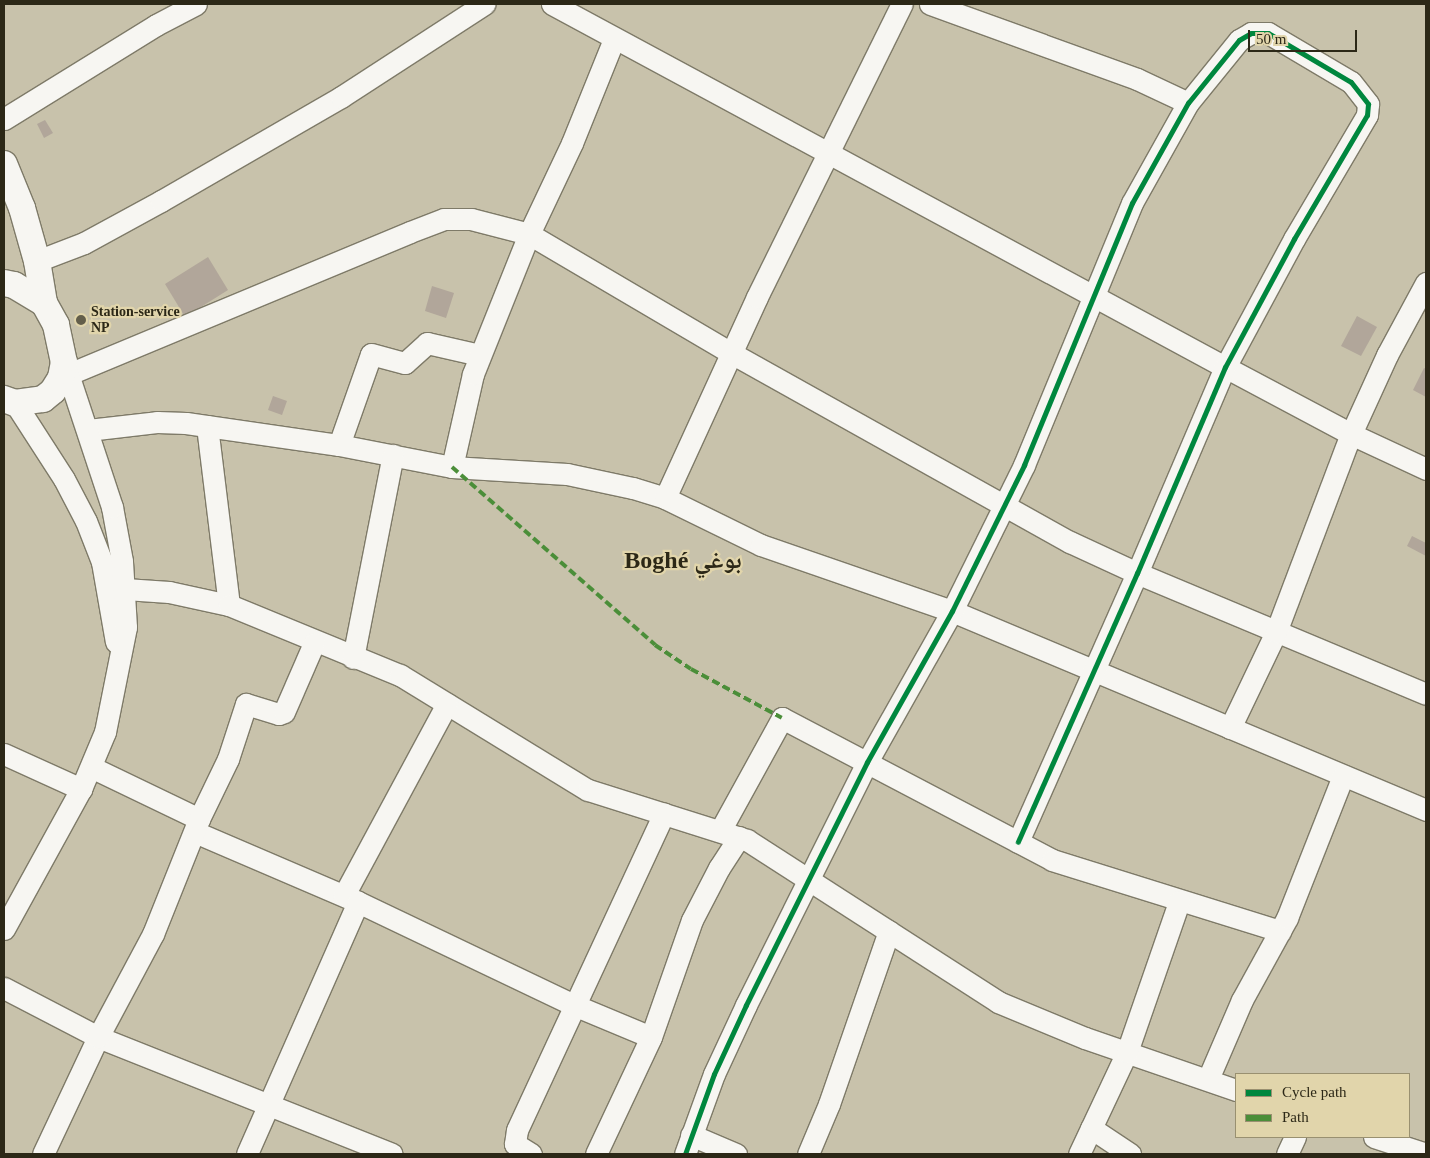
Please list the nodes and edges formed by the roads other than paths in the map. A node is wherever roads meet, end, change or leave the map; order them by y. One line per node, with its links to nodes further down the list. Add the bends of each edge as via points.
1 (196, 4): 8 (street, via 156,24)
2 (484, 4): 12 (street, via 341,97 170,196 84,243)
3 (552, 4): 6 (street)
4 (902, 4): 9 (street)
5 (930, 4): 7 (street, via 1137,79)
6 (614, 39): 9 (street); 11 (street, via 572,143)
7 (1188, 103): 15 (street, via 1132,203); 19 (street, via 1240,40 1258,32 1268,33 1351,82 1368,104 1367,115)
8 (4, 120)
9 (831, 152): 15 (street); 17 (street, via 757,297)
10 (4, 164): 12 (main road, via 22,208)
11 (529, 234): 17 (street); 18 (street); 20 (street, via 471,219 444,220)
12 (37, 261): 16 (main road)
13 (4, 283): 16 (main road)
14 (1426, 283): 24 (street, via 1387,355)
15 (1092, 294): 19 (street); 30 (street, via 1061,380)
16 (44, 303): 20 (main road, via 56,326)
17 (733, 354): 29 (street); 30 (street)
18 (480, 355): 25 (street, via 427,343 406,363 371,354); 27 (street)
19 (1224, 367): 24 (street); 31 (street)
20 (66, 368): 21 (main road, via 53,391 42,399); 23 (street)
21 (10, 401): 38 (street, via 64,479 86,521 102,562)
22 (207, 426): 23 (street, via 157,422); 25 (street); 33 (street)
23 (88, 430): 32 (street, via 112,507)
24 (1351, 434): 28 (street); 35 (street)
25 (340, 445): 26 (street)
26 (393, 455): 27 (street); 37 (street)
27 (452, 467): 29 (street, via 566,474)
28 (1426, 469)
29 (665, 498): 34 (street, via 761,545)
30 (1003, 506): 31 (street); 34 (street)
31 (1137, 574): 35 (street); 39 (street)
32 (125, 590): 33 (street, via 169,592); 38 (street, via 126,627)
33 (229, 605): 36 (street)
34 (952, 611): 39 (street); 44 (street)
35 (1276, 632): 40 (street); 42 (street)
36 (314, 643): 37 (street); 50 (street, via 284,712 279,714 246,704 228,759)
37 (353, 658): 41 (street, via 417,684)
38 (120, 664): 45 (street, via 107,724)
39 (1093, 669): 42 (street); 52 (street)
40 (1426, 694)
41 (447, 704): 49 (street, via 588,790 612,800); 54 (street)
42 (1230, 728): 46 (street)
43 (4, 754): 47 (street)
44 (866, 762): 51 (street, via 782,718); 52 (street); 53 (street)
45 (91, 767): 47 (street); 50 (street)
46 (1344, 776): 48 (street); 58 (street)
47 (81, 789): 56 (street)
48 (1426, 810)
49 (664, 813): 51 (street); 60 (street)
50 (197, 826): 54 (street); 61 (street, via 153,934)
51 (730, 834): 53 (street); 62 (street, via 715,875 692,920)
52 (1018, 842): 55 (street, via 1067,866)
53 (810, 878): 57 (street); 70 (street, via 746,1006)
54 (351, 898): 60 (street); 66 (street)
55 (1179, 902): 58 (street); 63 (street)
56 (4, 929)
57 (889, 931): 63 (street, via 998,1002); 77 (street)
58 (1280, 931): 64 (street, via 1242,1000)
59 (4, 988): 61 (street)
60 (574, 1005): 62 (street); 71 (street, via 517,1130 514,1139)
61 (98, 1037): 66 (street); 72 (street)
62 (651, 1037): 75 (street)
63 (1127, 1052): 64 (street); 67 (street)
64 (1208, 1079): 65 (street)
65 (1235, 1090)
66 (270, 1103): 73 (street); 74 (street)
67 (1091, 1128): 78 (street); 79 (street)
68 (1295, 1138): 80 (street)
69 (1377, 1138): 81 (street)
70 (688, 1145): 76 (street)
71 (522, 1152)
72 (43, 1154)
73 (247, 1154)
74 (392, 1154)
75 (596, 1154)
76 (736, 1154)
77 (808, 1154)
78 (1079, 1154)
79 (1130, 1154)
80 (1287, 1154)
81 (1426, 1154)

